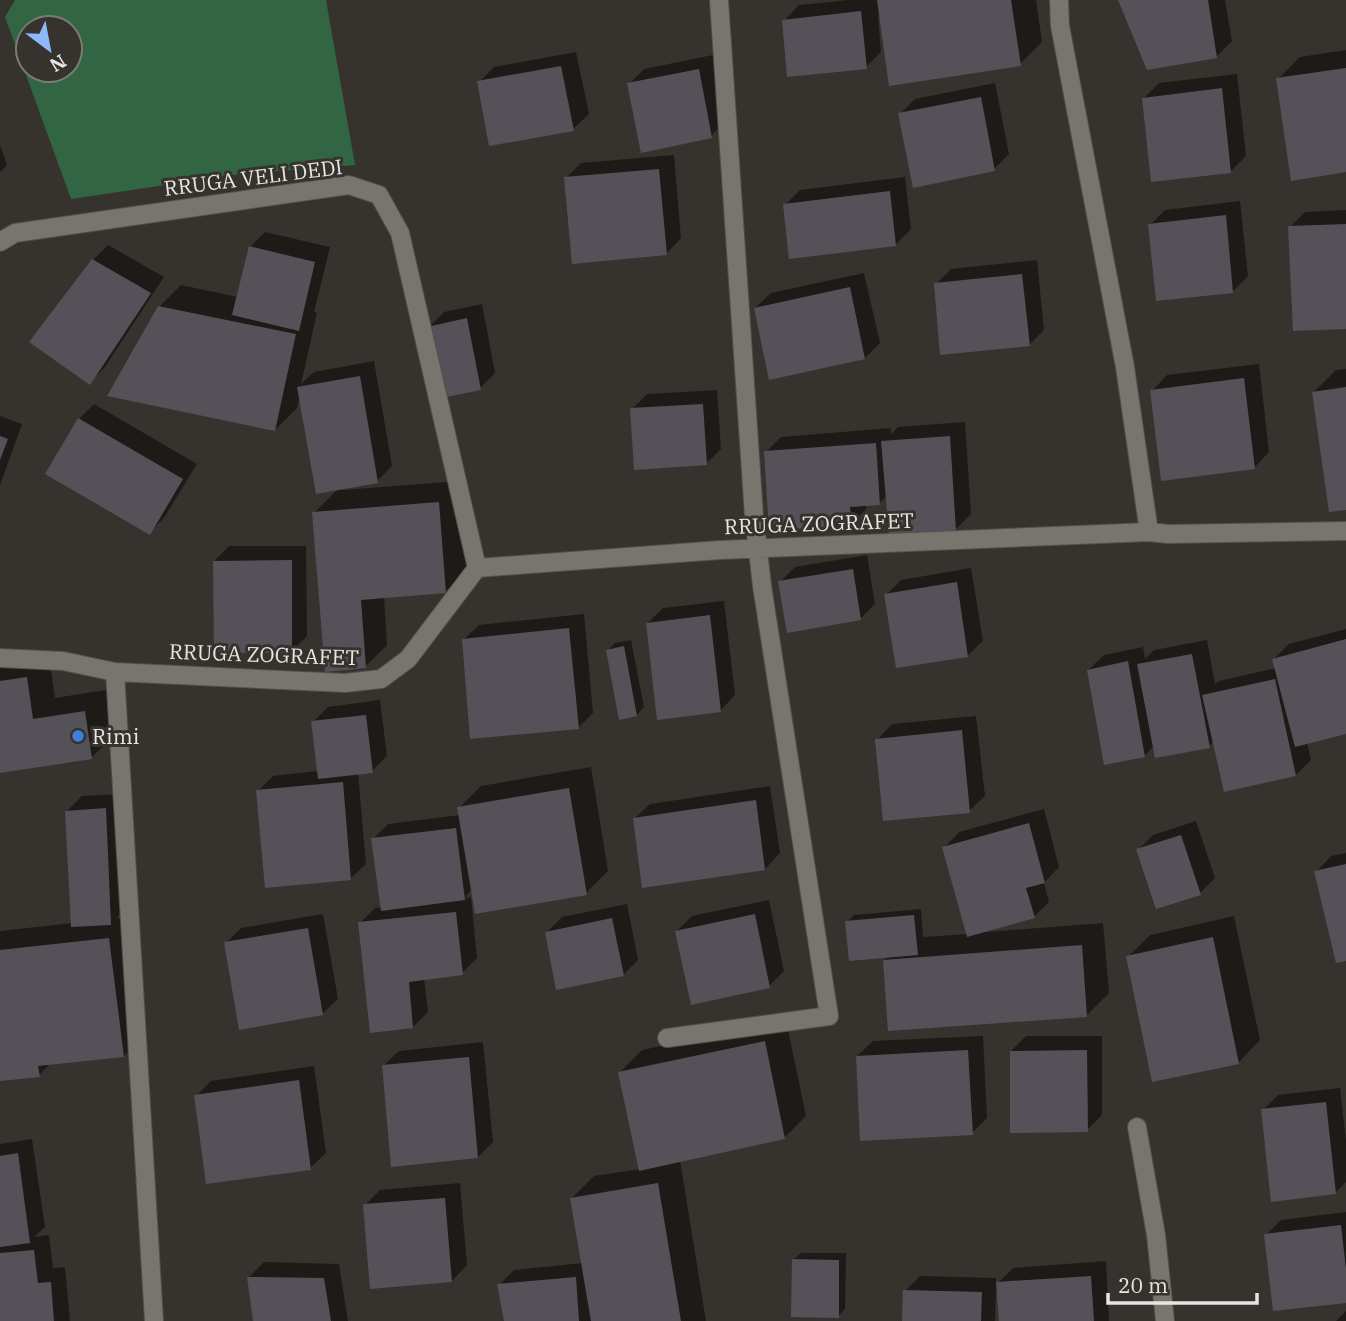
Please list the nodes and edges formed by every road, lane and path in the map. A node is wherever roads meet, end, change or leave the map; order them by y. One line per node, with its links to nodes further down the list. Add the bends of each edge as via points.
1 (719, 0): 6 (street)
2 (1059, 0): 5 (street, via 1060,26 1125,367)
3 (0, 242): 7 (street, RRUGA VELI DEDI, via 15,233 349,185 379,195 400,233)
4 (1346, 531): 5 (street, RRUGA ZOGRAFET)
5 (1149, 532): 6 (street, RRUGA ZOGRAFET)
6 (759, 548): 7 (street, RRUGA ZOGRAFET); 10 (street, via 829,1016)
7 (477, 568): 9 (street, RRUGA ZOGRAFET, via 408,659 381,679 345,683)
8 (0, 658): 9 (street, via 63,661)
9 (115, 672): 12 (street)
10 (667, 1038)
11 (1137, 1127): 13 (street)
12 (154, 1321)
13 (1165, 1321)

